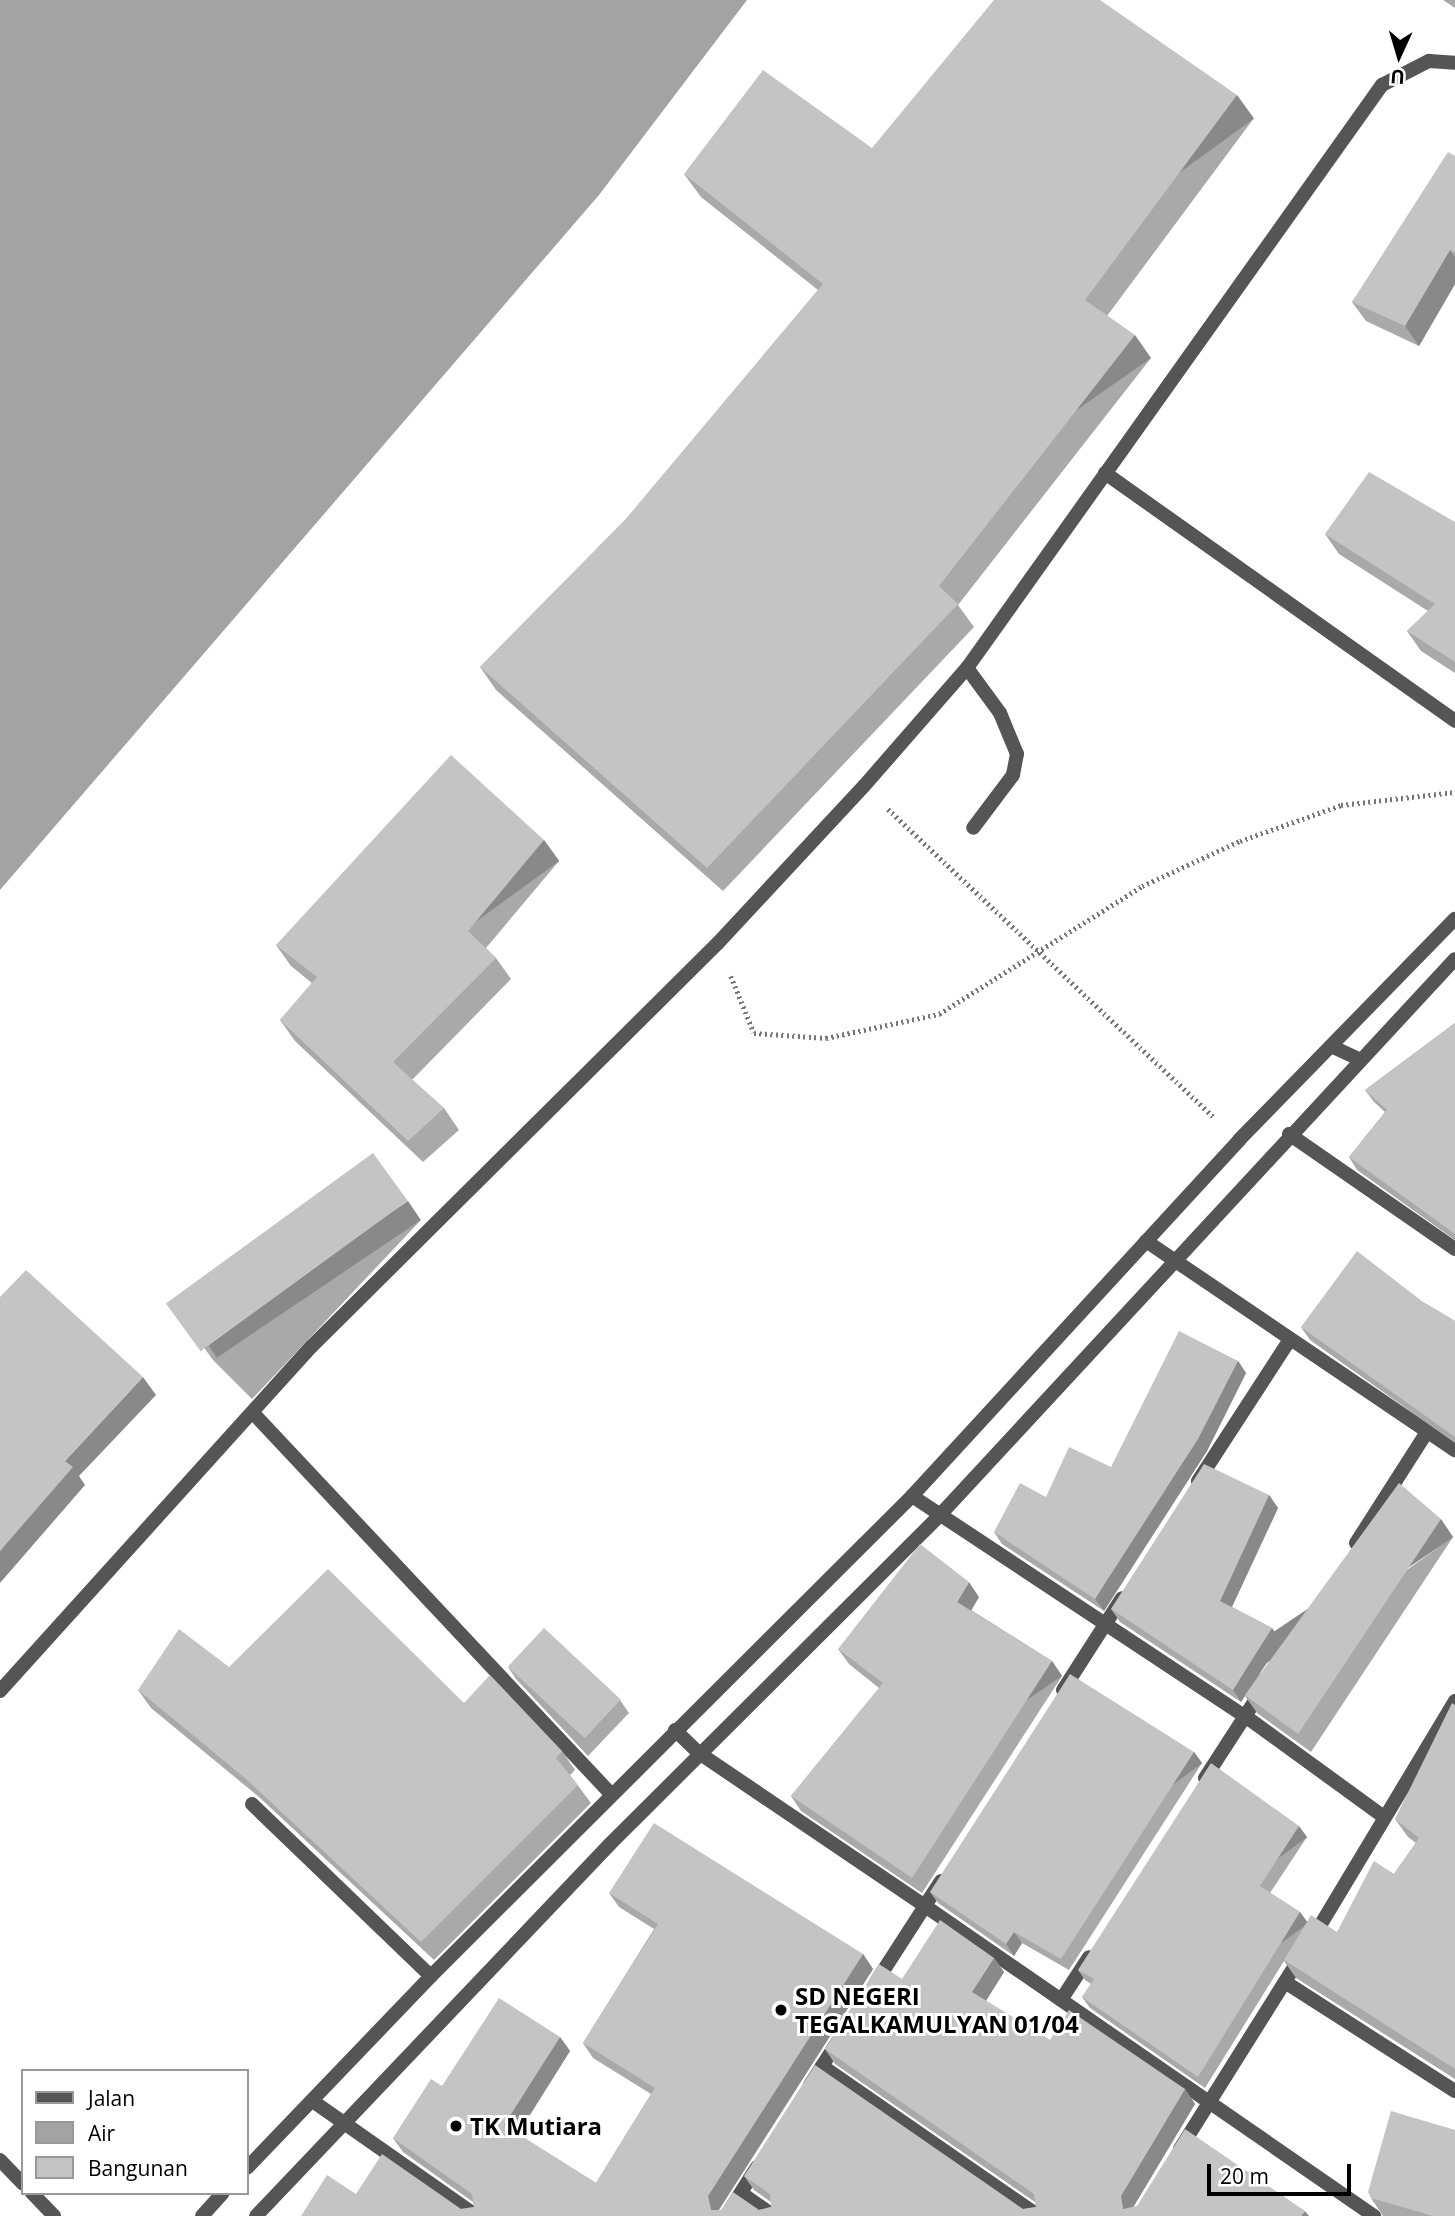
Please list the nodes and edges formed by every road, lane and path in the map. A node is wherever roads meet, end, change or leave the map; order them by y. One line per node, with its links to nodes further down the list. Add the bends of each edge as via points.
1 (1455, 63): 2 (street, via 1429,61 1381,85)
2 (1105, 473): 3 (street); 4 (street)
3 (967, 668): 5 (street); 7 (street, via 999,713 1017,754 1013,775)
4 (1455, 721)
5 (864, 786): 9 (street); 10 (path)
6 (1455, 792): 10 (path, via 1341,805 1240,841 1142,886)
7 (973, 828)
8 (1455, 919): 12 (street)
9 (718, 943): 10 (path, via 754,1033 826,1038 939,1014); 20 (street, via 312,1346)
10 (1038, 954): 15 (path)
11 (1455, 959): 13 (street)
12 (1332, 1047): 13 (street); 15 (street)
13 (1359, 1059): 14 (street)
14 (1289, 1133): 17 (street); 18 (street)
15 (1238, 1140): 16 (street)
16 (1146, 1241): 18 (street); 23 (street)
17 (1455, 1249)
18 (1173, 1264): 19 (street); 25 (street)
19 (1289, 1341): 21 (street); 24 (street)
20 (254, 1414): 30 (street); 36 (street)
21 (1427, 1432): 22 (street); 26 (street)
22 (1455, 1450)
23 (912, 1496): 25 (street); 34 (street)
24 (1186, 1500)
25 (939, 1516): 28 (street); 35 (street)
26 (1347, 1557)
27 (1134, 1580): 28 (street)
28 (1104, 1625): 32 (street); 33 (street)
29 (1274, 1670): 33 (street)
30 (0, 1691)
31 (1455, 1701): 39 (street)
32 (1052, 1707)
33 (1245, 1716): 37 (street); 39 (street)
34 (675, 1730): 35 (street); 36 (street)
35 (699, 1754): 41 (street); 53 (street)
36 (611, 1794): 43 (street)
37 (1194, 1795)
38 (252, 1804): 43 (street)
39 (1384, 1817): 44 (street)
40 (947, 1871): 41 (street)
41 (925, 1906): 45 (street); 46 (street)
42 (1098, 1943): 46 (street)
43 (431, 1976): 51 (street)
44 (1285, 1982): 49 (street); 52 (street)
45 (866, 1998)
46 (1061, 2000): 52 (street)
47 (844, 2032): 48 (street)
48 (822, 2066): 50 (street); 68 (street)
49 (1455, 2091)
50 (800, 2101)
51 (314, 2102): 53 (street); 57 (street)
52 (1208, 2102): 55 (street); 69 (street)
53 (342, 2126): 64 (street); 65 (street)
54 (771, 2147): 59 (street)
55 (1174, 2159)
56 (0, 2160): 58 (street)
57 (248, 2167)
58 (21, 2182)
59 (741, 2193): 66 (street); 67 (street)
60 (34, 2195): 62 (street)
61 (221, 2195): 63 (street)
62 (54, 2216)
63 (202, 2216)
64 (256, 2216)
65 (477, 2216)
66 (726, 2216)
67 (774, 2216)
68 (1039, 2216)
69 (1374, 2216)

